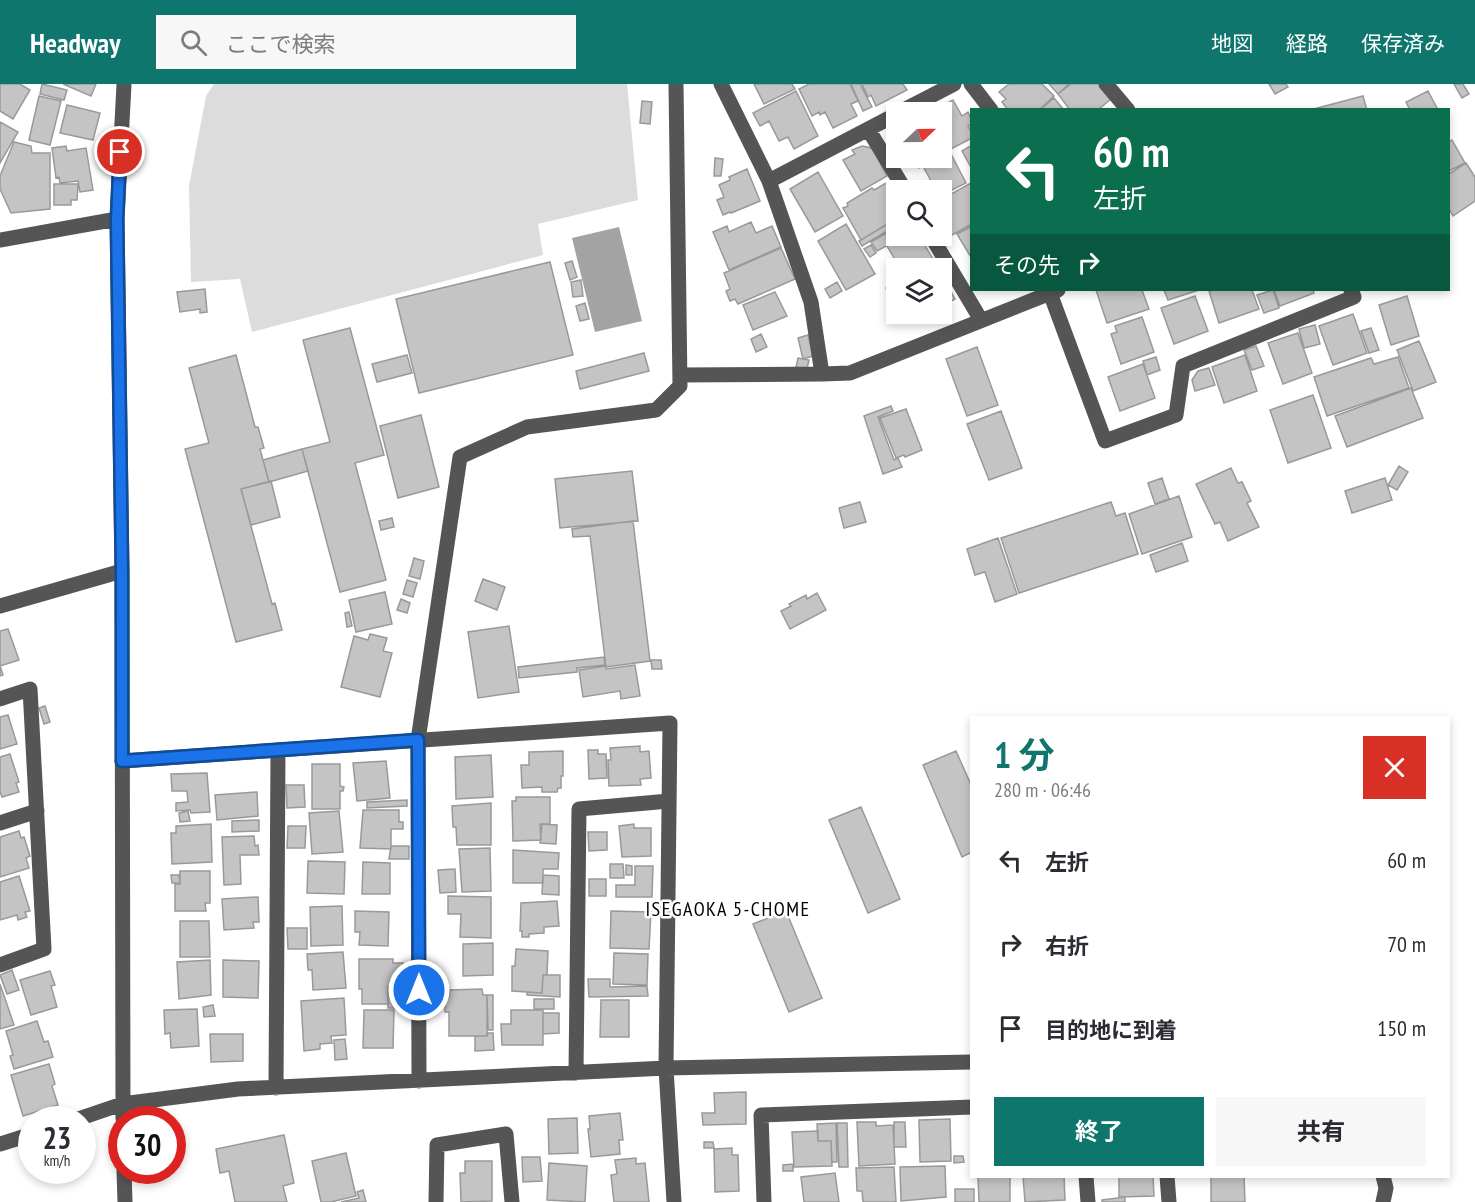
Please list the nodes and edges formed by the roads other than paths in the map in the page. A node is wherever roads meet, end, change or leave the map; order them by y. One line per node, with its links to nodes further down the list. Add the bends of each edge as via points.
1 (124, 84): 14 (street)
2 (676, 84): 20 (street)
3 (721, 84): 13 (street)
4 (954, 84): 7 (street)
5 (971, 84): 8 (street)
6 (1106, 84): 9 (street)
7 (919, 102)
8 (989, 108)
9 (1126, 108)
10 (886, 119): 11 (street)
11 (868, 129): 12 (street); 13 (street)
12 (899, 180)
13 (769, 181): 21 (street, via 811,302)
14 (117, 219): 15 (street); 22 (street)
15 (0, 240)
16 (937, 246): 19 (street)
17 (1054, 291): 18 (street, via 1105,441 1176,415 1183,366 1354,297); 19 (street)
18 (1351, 291)
19 (981, 320): 21 (street, via 850,373)
20 (680, 375): 21 (street); 25 (street, via 680,386 656,410 527,427 460,457)
21 (822, 375)
22 (122, 572): 23 (street); 27 (street)
23 (0, 606)
24 (0, 699): 29 (street, via 30,689)
25 (418, 740): 26 (street); 28 (street, via 670,723); 35 (street)
26 (278, 750): 27 (street); 36 (street)
27 (122, 761): 37 (street)
28 (669, 801): 33 (street); 34 (street, via 579,809)
29 (36, 811): 30 (street); 31 (street, via 44,950)
30 (0, 823)
31 (0, 965)
32 (970, 1062): 33 (street)
33 (666, 1068): 34 (street); 49 (street)
34 (576, 1073): 35 (street)
35 (419, 1081): 36 (street)
36 (276, 1088): 38 (street, via 238,1089)
37 (122, 1106)
38 (152, 1106)
39 (970, 1107): 50 (street, via 761,1115)
40 (18, 1138): 41 (street)
41 (0, 1144)
42 (1086, 1178): 51 (street)
43 (1167, 1178): 52 (street)
44 (1384, 1178): 53 (street)
45 (124, 1184): 46 (street)
46 (125, 1202)
47 (436, 1202): 48 (street, via 437,1145 506,1134)
48 (512, 1202)
49 (674, 1202)
50 (764, 1202)
51 (1088, 1202)
52 (1169, 1202)
53 (1383, 1202)

